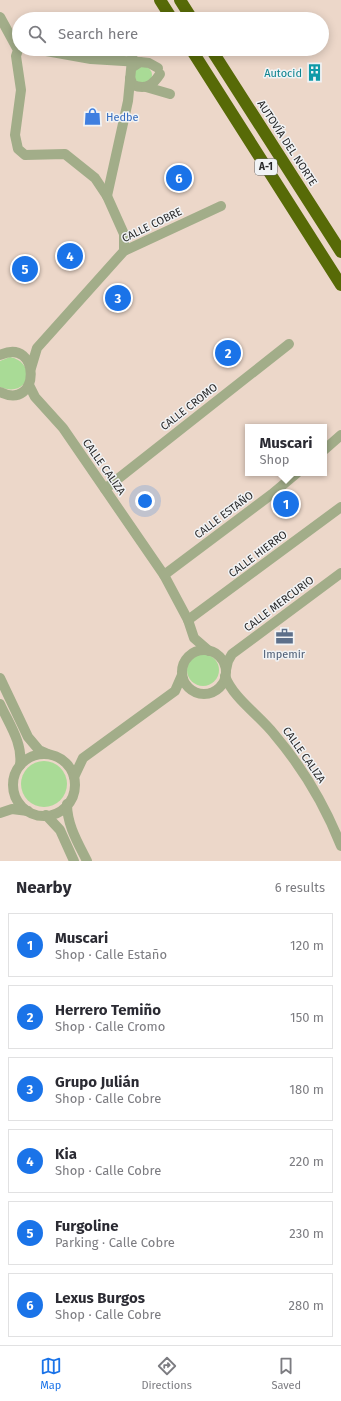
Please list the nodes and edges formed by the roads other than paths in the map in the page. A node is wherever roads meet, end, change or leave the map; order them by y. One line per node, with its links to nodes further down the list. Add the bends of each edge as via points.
1 (160, 0): 3 (highway)
2 (180, 0): 4 (highway)
3 (168, 12)
4 (188, 12)
5 (0, 17): 6 (street)
6 (12, 37)
7 (16, 56): 18 (street, via 21,90 15,135 18,149 25,156 64,154)
8 (74, 56): 12 (street)
9 (134, 56): 12 (street)
10 (195, 56): 23 (highway, A-1)
11 (215, 56): 22 (highway, AUTOVÍA DEL NORTE / A-1)
12 (135, 62): 13 (street); 14 (street, via 149,63 159,71 154,84)
13 (130, 75): 14 (street, via 133,85); 16 (street)
14 (143, 88): 15 (street); 16 (street, via 133,91)
15 (170, 94)
16 (128, 101): 17 (street)
17 (113, 171): 18 (street, via 106,177); 19 (street)
18 (96, 178): 19 (street)
19 (107, 196): 21 (street, via 124,234)
20 (221, 206): 21 (street, CALLE COBRE)
21 (124, 251): 25 (street, CALLE COBRE)
22 (341, 252)
23 (341, 285)
24 (289, 344): 36 (street, CALLE CROMO)
25 (37, 348): 26 (street); 28 (street, CALLE COBRE)
26 (18, 354): 27 (street); 28 (street, via 28,361)
27 (0, 355)
28 (31, 368): 29 (street, CALLE COBRE, via 32,378)
29 (29, 385): 31 (street); 32 (street, CALLE CALIZA)
30 (2, 394): 31 (street)
31 (18, 394): 32 (street)
32 (35, 397): 36 (street, CALLE CALIZA, via 62,428)
33 (341, 435): 34 (street)
34 (327, 447)
35 (293, 476): 39 (street, CALLE ESTAÑO)
36 (105, 489): 39 (street, CALLE CALIZA)
37 (341, 507): 40 (street, CALLE HIERRO)
38 (341, 573): 43 (street, CALLE MERCURIO)
39 (164, 575): 40 (street, CALLE CALIZA)
40 (188, 620): 41 (street, CALLE CALIZA)
41 (194, 638): 42 (street); 44 (street)
42 (211, 651): 43 (street); 44 (street, via 200,650); 45 (street, via 222,659)
43 (232, 654): 45 (street)
44 (188, 656): 46 (street)
45 (225, 673): 48 (street, CALLE CALIZA); 51 (street, via 219,688)
46 (182, 674): 49 (street); 50 (street, via 185,684)
47 (0, 678): 53 (street, via 28,737 39,750)
48 (231, 690): 51 (street); 63 (street, CALLE CALIZA, via 258,716 289,753 323,806)
49 (175, 691): 50 (street); 55 (street)
50 (192, 691): 51 (street, via 200,694)
51 (212, 692)
52 (0, 704): 56 (street, via 19,743)
53 (48, 754): 54 (street); 56 (street, via 33,756)
54 (60, 758): 55 (street); 57 (street, via 71,769)
55 (83, 758): 57 (street)
56 (20, 765): 58 (street, via 14,778)
57 (74, 777): 59 (street, via 75,786)
58 (14, 793): 60 (street, via 22,807); 61 (street)
59 (67, 804): 62 (street, via 61,810); 65 (street, via 70,826)
60 (28, 811): 61 (street, via 12,809); 62 (street)
61 (0, 812)
62 (46, 816): 64 (street, via 60,830)
63 (341, 846)
64 (74, 861)
65 (87, 861)

